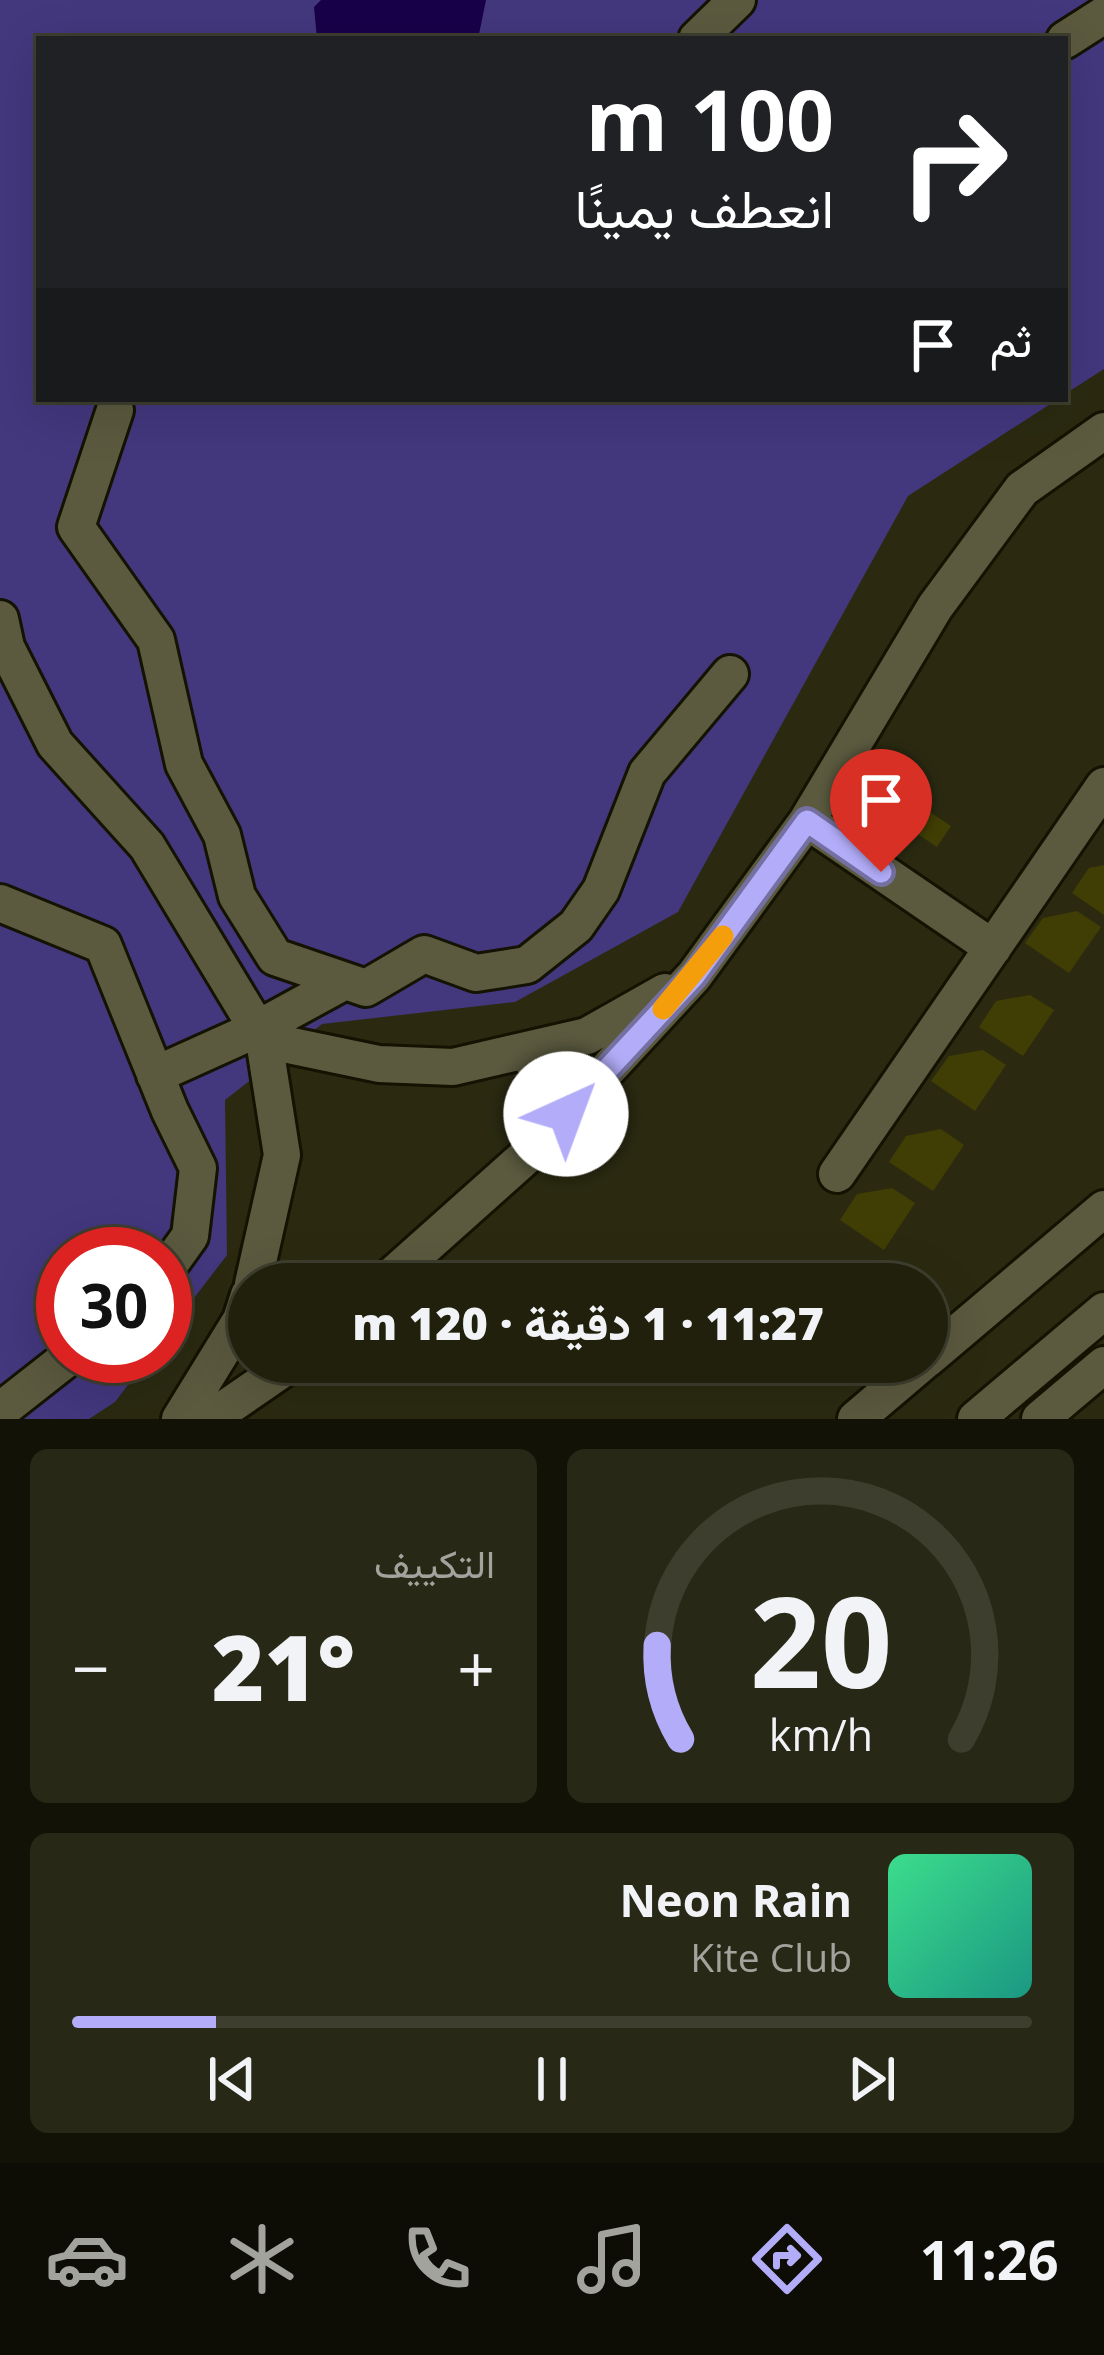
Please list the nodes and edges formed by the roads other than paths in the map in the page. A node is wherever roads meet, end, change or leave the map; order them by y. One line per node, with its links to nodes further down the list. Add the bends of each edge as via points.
1 (737, 0): 3 (street)
2 (1104, 15): 4 (street)
3 (700, 36)
4 (1068, 38)
5 (115, 410): 14 (street, via 76,527 156,640 184,764 222,835 237,896 275,957)
6 (1104, 431): 10 (street, via 1022,489 935,608)
7 (0, 619): 15 (street, via 55,744 147,847)
8 (730, 674): 14 (street, via 647,773 601,890 576,926 527,964 476,973 424,954 366,988)
9 (1104, 786): 12 (street)
10 (807, 821): 12 (street); 13 (street)
11 (0, 903): 17 (street, via 103,945)
12 (993, 948): 19 (street)
13 (694, 976): 16 (street, via 587,1036); 18 (street)
14 (345, 981): 15 (street)
15 (261, 1034): 16 (street, via 379,1064 454,1067); 17 (street); 22 (street, via 282,1155)
16 (524, 1053): 18 (street, via 556,1082)
17 (155, 1075): 21 (street, via 198,1168)
18 (566, 1114): 23 (street)
19 (838, 1174)
20 (1104, 1209): 25 (street)
21 (191, 1227)
22 (258, 1263)
23 (407, 1263)
24 (1104, 1311): 35 (street)
25 (948, 1341)
26 (228, 1342): 33 (street)
27 (1104, 1365): 36 (street)
28 (36, 1383): 31 (street)
29 (266, 1383): 32 (street)
30 (898, 1383): 34 (street)
31 (0, 1411)
32 (226, 1415)
33 (180, 1419)
34 (856, 1419)
35 (976, 1419)
36 (1040, 1419)

